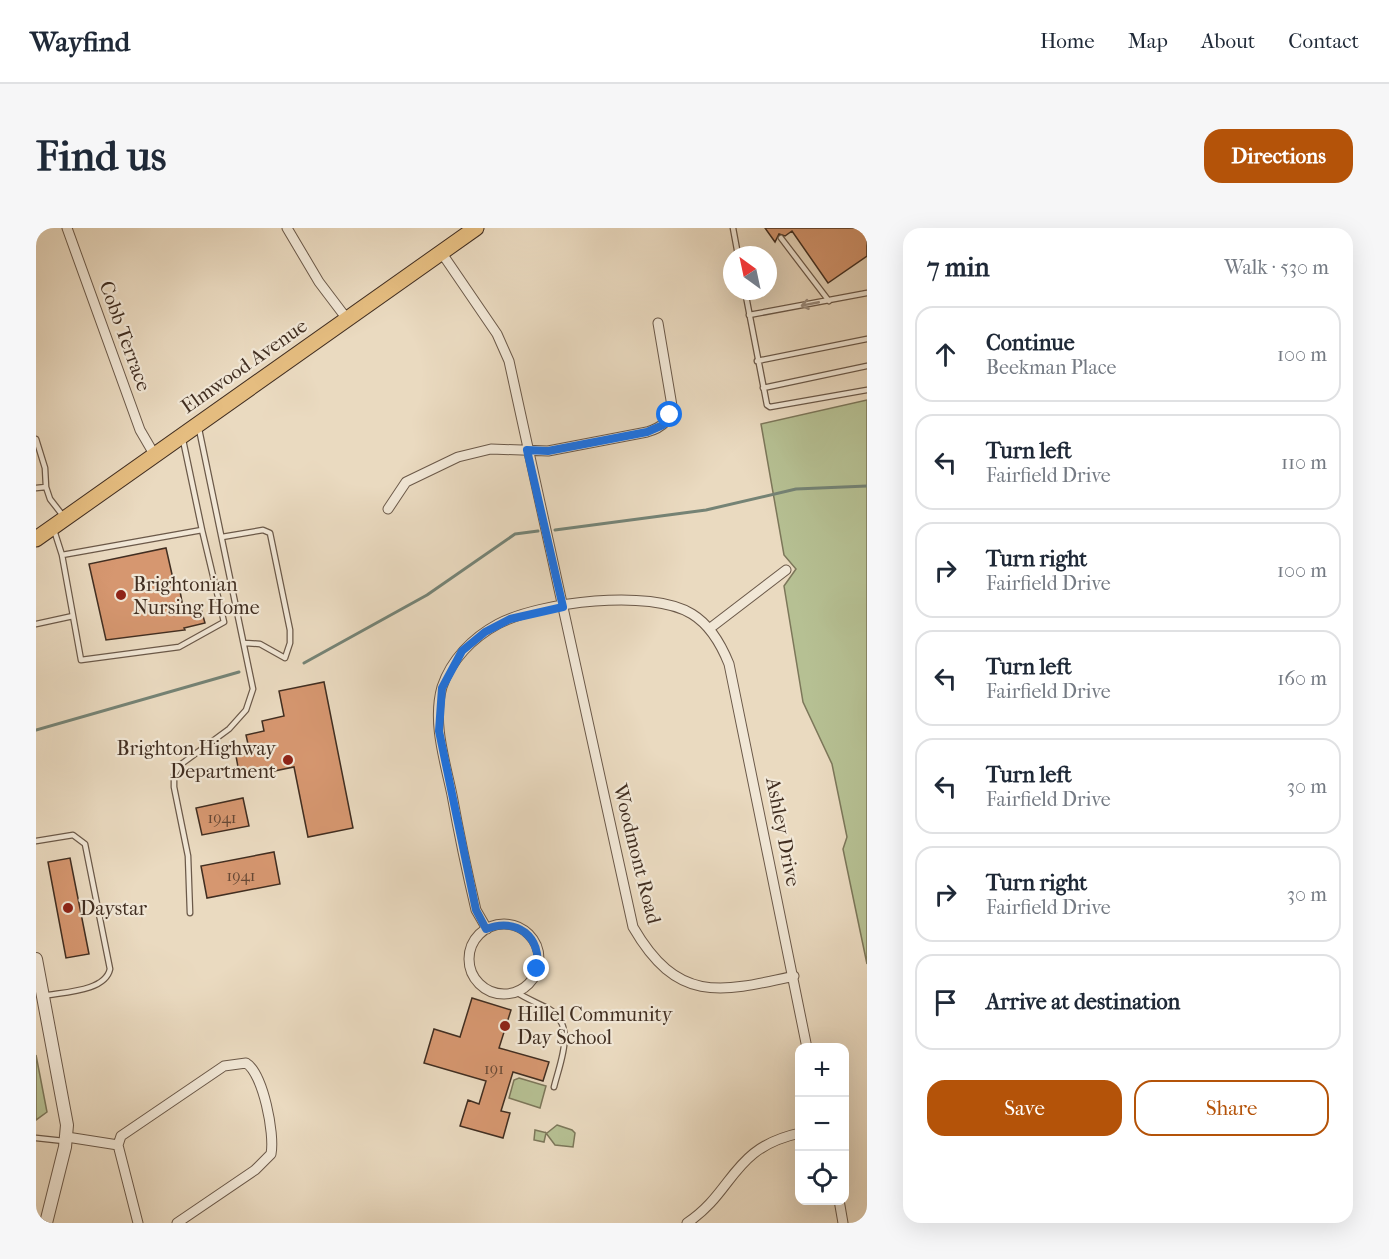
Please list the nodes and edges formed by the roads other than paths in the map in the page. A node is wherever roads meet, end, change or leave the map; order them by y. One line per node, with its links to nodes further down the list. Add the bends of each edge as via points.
1 (67, 228): 23 (street, Cobb Terrace, via 140,430)
2 (287, 228): 12 (street, via 319,282)
3 (476, 228): 7 (main road, Elmwood Avenue)
4 (733, 228): 6 (lane)
5 (781, 238): 10 (lane)
6 (736, 246)
7 (441, 252): 12 (main road, Elmwood Avenue); 22 (street, Woodmont Road, via 504,348 514,377)
8 (867, 293): 10 (lane)
9 (746, 300): 11 (lane)
10 (829, 301): 11 (lane, one-way to 11)
11 (749, 315): 15 (lane)
12 (347, 319): 19 (main road, Elmwood Avenue)
13 (658, 323): 22 (street, via 672,406 663,425 647,432 548,451)
14 (867, 339): 15 (lane)
15 (758, 361): 17 (lane)
16 (867, 366): 17 (lane)
17 (763, 388): 18 (lane, via 770,407)
18 (867, 390)
19 (197, 424): 20 (main road, Elmwood Avenue); 29 (lane)
20 (182, 435): 23 (main road, Elmwood Avenue); 28 (lane)
21 (36, 439): 24 (lane)
22 (527, 450): 26 (street, via 491,449 458,457 406,482); 33 (street, Woodmont Road)
23 (154, 454): 27 (main road, Elmwood Avenue)
24 (46, 487): 25 (lane); 27 (lane)
25 (36, 488)
26 (388, 508)
27 (59, 523): 30 (main road, Elmwood Avenue); 31 (lane)
28 (202, 530): 31 (lane); 34 (lane, via 224,622 179,647 81,660)
29 (222, 537): 37 (lane); 37 (lane, via 263,530 270,533 290,643 285,658 260,644)
30 (36, 539)
31 (62, 555): 34 (lane)
32 (786, 570): 36 (street)
33 (563, 607): 36 (street, Ashley Drive, via 621,599 657,600 692,614); 40 (street, Ashley Drive, via 510,619 485,632 462,651 442,688 439,731 465,864 476,910); 42 (street, Woodmont Road, via 626,902 633,927 646,949 662,967 704,989 738,988)
34 (73, 616): 35 (lane)
35 (36, 624)
36 (709, 629): 42 (street, Ashley Drive, via 724,651 733,678)
37 (245, 643): 39 (lane, via 253,690 246,710 229,729 180,765 174,775 188,856)
38 (36, 841): 44 (lane, via 74,835 85,844 110,969 108,977 98,984)
39 (190, 913)
40 (486, 929): 43 (street, via 471,946 470,969 475,979 494,992); 43 (street, via 496,925 517,926 537,949 539,959 533,979)
41 (36, 960): 44 (street)
42 (794, 976): 45 (street, Ashley Drive)
43 (516, 992): 46 (lane, via 548,1008 562,1022 564,1045)
44 (43, 996): 49 (street, via 66,1111)
45 (806, 1043)
46 (554, 1087)
47 (795, 1134): 55 (street, via 774,1140 751,1154 727,1179 711,1204)
48 (36, 1138): 49 (lane)
49 (66, 1139): 50 (street); 52 (street)
50 (118, 1145): 53 (street); 54 (street, via 129,1129 224,1066 241,1062 255,1070 271,1129 272,1154)
51 (840, 1205): 56 (street)
52 (46, 1223)
53 (138, 1223)
54 (177, 1223)
55 (687, 1223)
56 (843, 1223)

